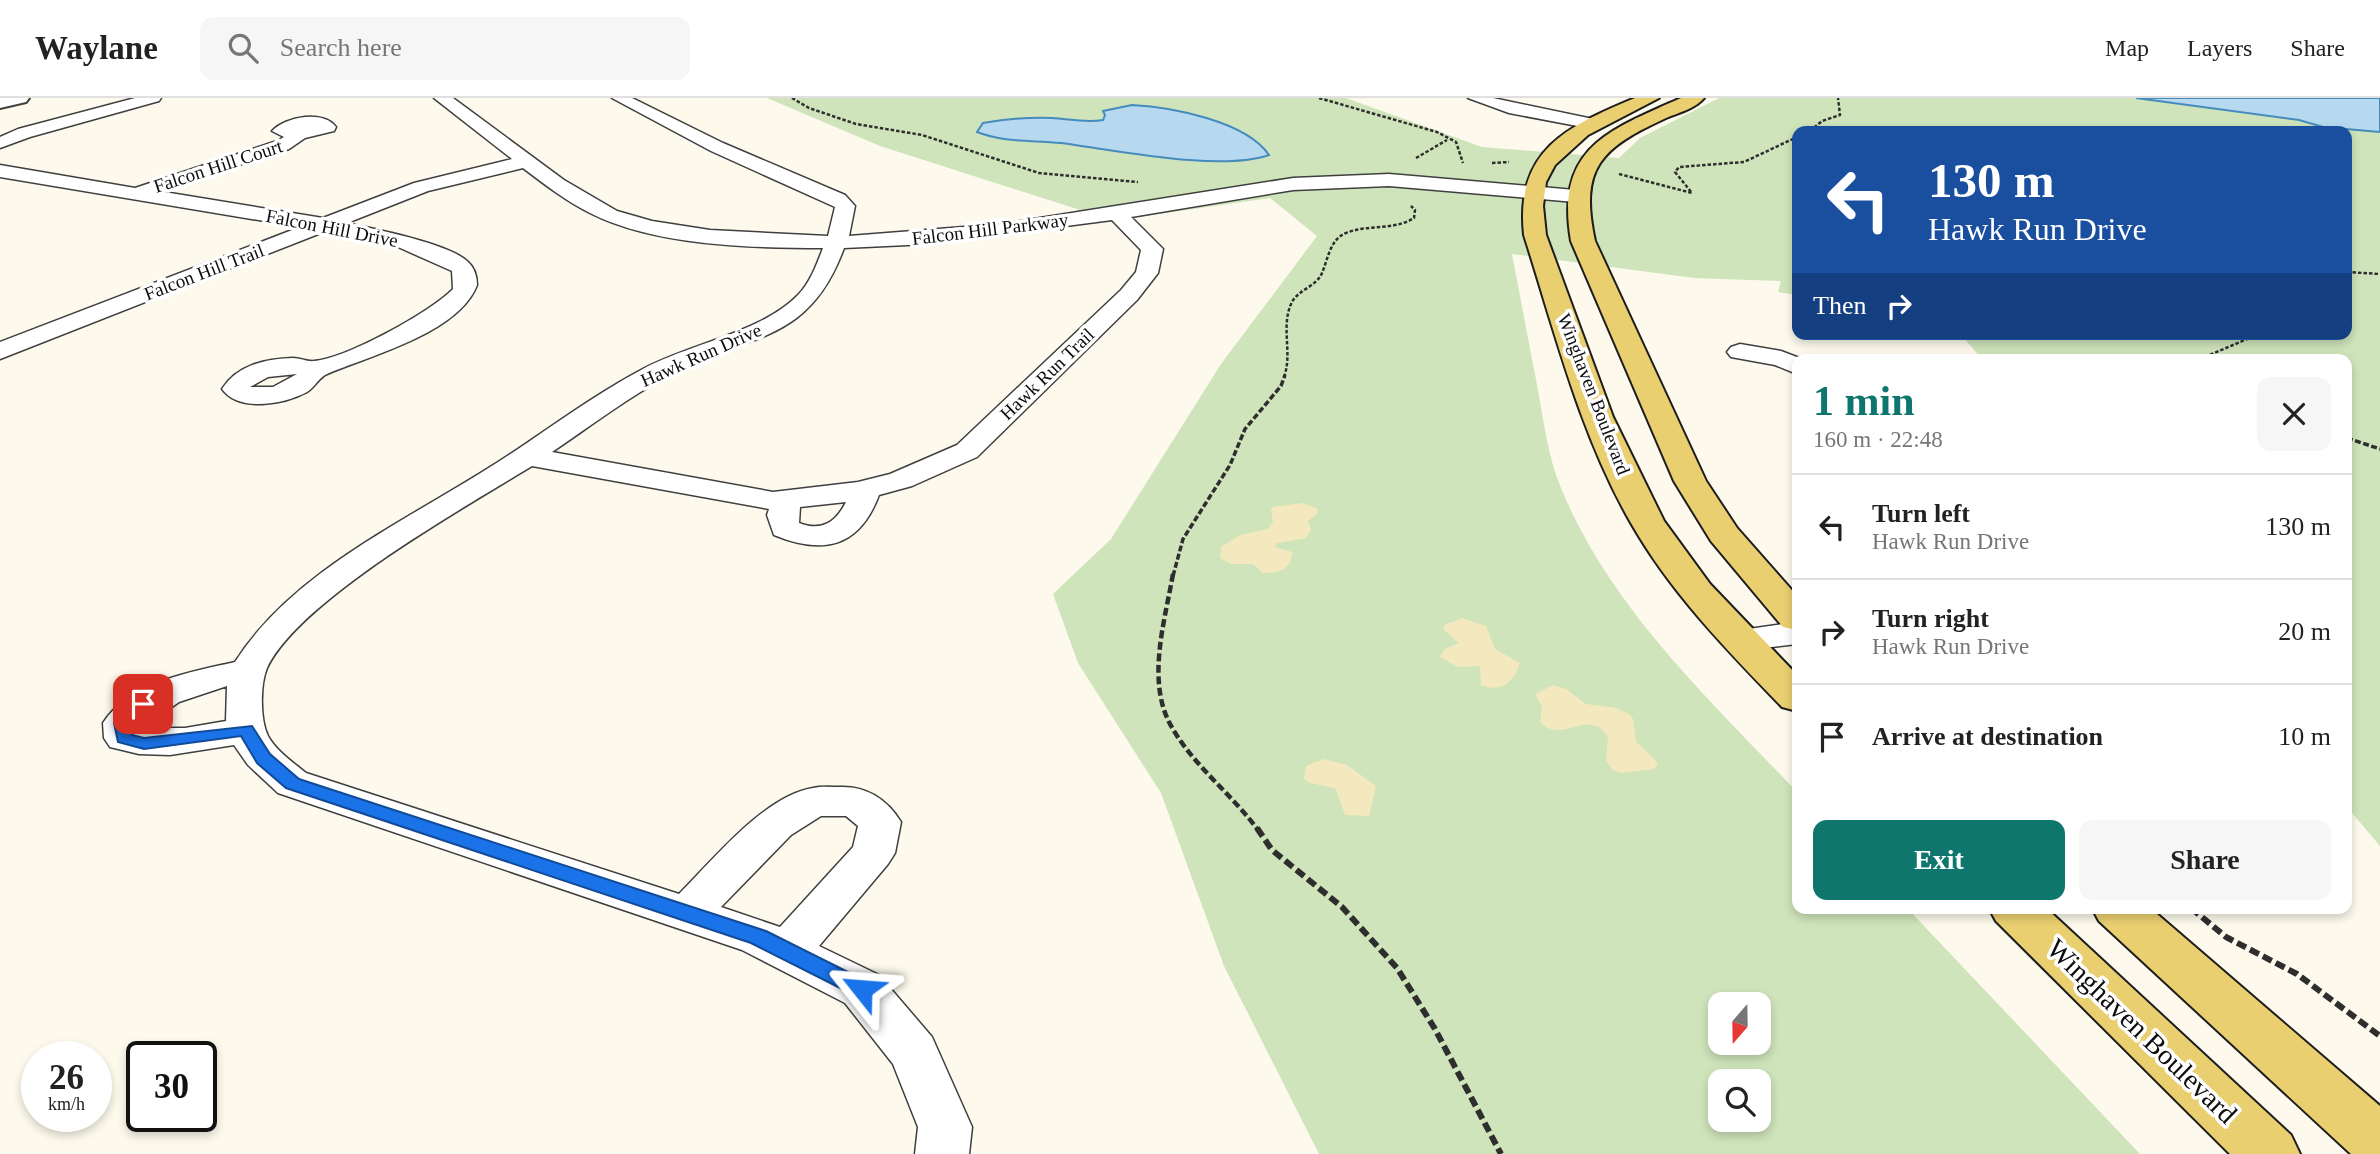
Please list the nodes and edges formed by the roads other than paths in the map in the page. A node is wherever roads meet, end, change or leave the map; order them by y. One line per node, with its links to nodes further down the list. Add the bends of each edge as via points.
1 (20, 98): 8 (street)
2 (153, 98): 11 (street)
3 (442, 98): 12 (street, Falcon Hill Parkway)
4 (620, 98): 19 (street, Hawk Run Drive, via 838,199 846,215)
5 (1476, 98): 9 (street, via 1509,108 1519,116)
6 (1650, 98): 9 (main road, Winghaven Boulevard)
7 (1695, 98): 16 (main road, via 1599,151 1584,170)
8 (0, 103)
9 (1588, 127): 14 (main road, Winghaven Boulevard, via 1551,155)
10 (300, 134): 15 (street, Falcon Hill Court, via 227,165)
11 (0, 143)
12 (530, 161): 18 (street, Falcon Hill Trail, via 421,187); 19 (street, Falcon Hill Parkway, via 597,208 637,223 741,240)
13 (0, 171): 15 (street, Falcon Hill Drive)
14 (1532, 192): 16 (street, Falcon Hill Parkway); 17 (street, Falcon Hill Parkway, via 1389,180 1293,184); 29 (main road, Winghaven Boulevard, via 1535,234 1624,476 1662,542)
15 (133, 194): 18 (street, Falcon Hill Drive)
16 (1574, 196): 27 (main road, via 1583,241 1690,481 1723,534)
17 (1115, 212): 19 (street, Falcon Hill Parkway, via 950,236); 25 (street, Hawk Run Trail, via 1152,249 1147,273 1129,295 967,451)
18 (327, 225): 20 (street, Falcon Hill Trail); 23 (street, Falcon Hill Drive, via 404,242 458,264 467,281 462,293 421,324)
19 (836, 243): 24 (street, Hawk Run Drive, via 806,300 778,321 649,376)
20 (0, 351)
21 (1740, 352): 22 (street)
22 (1792, 364)
23 (310, 370)
24 (526, 456): 26 (street, Hawk Run Trail, via 773,501); 30 (street, Hawk Run Drive, via 370,555 290,617)
25 (866, 490): 26 (street, Hawk Run Trail); 26 (street, via 855,518 826,537 804,537 785,528 782,515)
26 (788, 498)
27 (1792, 613)
28 (1792, 634): 29 (street)
29 (1740, 640): 31 (main road, Winghaven Boulevard)
30 (248, 670): 32 (street, Hawk Run Drive, via 242,720); 32 (street, via 184,685 143,704 122,723 124,738 144,743)
31 (1792, 693)
32 (246, 730): 35 (street, via 263,758 292,783)
33 (2020, 914): 39 (main road, Winghaven Boulevard)
34 (2124, 914): 37 (main road)
35 (686, 915): 36 (street); 36 (street, via 776,824 813,802 855,801 880,822 873,853)
36 (788, 950): 38 (street, via 862,989 914,1052 945,1128)
37 (2380, 1143)
38 (942, 1154)
39 (2270, 1154)

